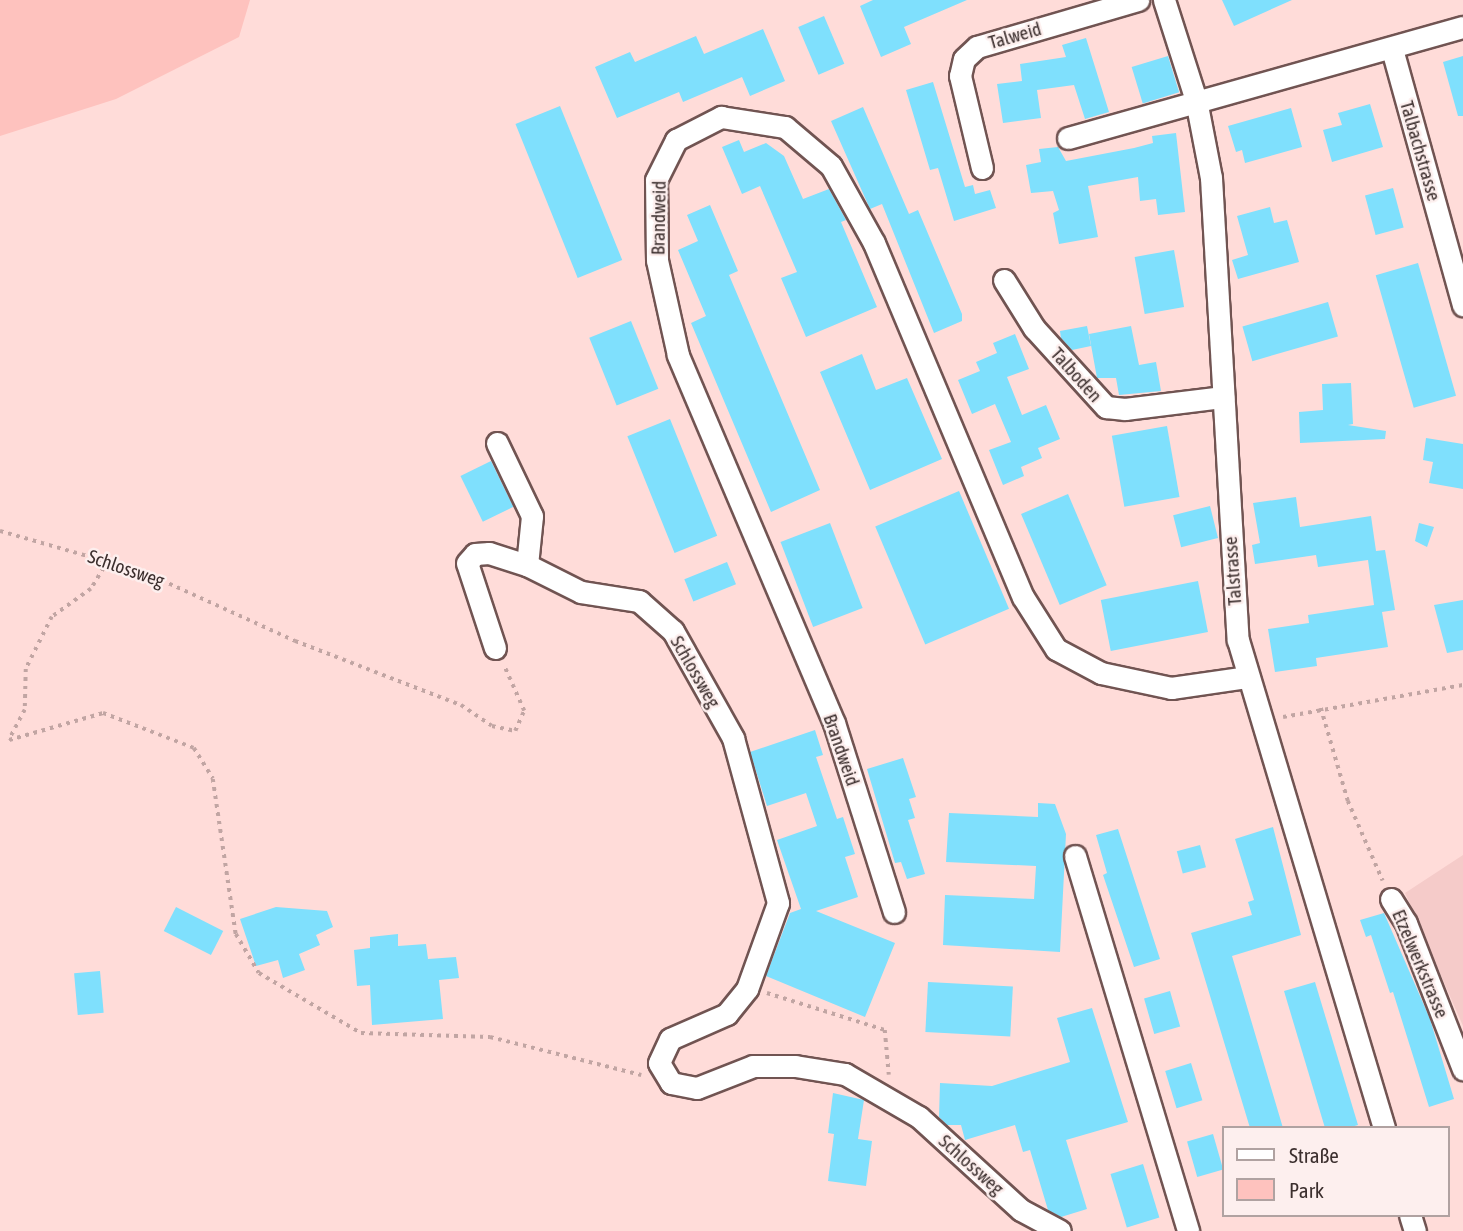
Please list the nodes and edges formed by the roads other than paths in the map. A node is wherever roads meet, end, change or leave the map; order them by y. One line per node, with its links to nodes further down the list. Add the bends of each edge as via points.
1 (1138, 0): 7 (street, Talweid, via 977,47 964,59 960,76)
2 (1164, 0): 5 (street, Talstrasse)
3 (1463, 27): 4 (street)
4 (1392, 49): 5 (street); 8 (street, Talbachstrasse)
5 (1196, 100): 6 (street); 11 (street, Talstrasse, via 1211,178)
6 (1068, 138)
7 (982, 168)
8 (1456, 252): 10 (street, Talbachstrasse)
9 (1004, 280): 11 (street, Talboden, via 1034,328 1106,407 1125,409)
10 (1463, 305)
11 (1223, 397): 15 (street, Talstrasse, via 1238,640)
12 (497, 443): 13 (street, via 532,516)
13 (527, 565): 14 (street, Schlossweg, via 489,553 475,554 467,564); 21 (street, Schlossweg, via 580,592 639,601 673,631 733,738 778,903 747,989 727,1014 670,1039 659,1063 670,1083 698,1088 753,1066 795,1066 845,1074 919,1117 1021,1210)
14 (495, 649)
15 (1246, 677): 18 (street, Brandweid, via 1171,688 1101,673 1056,649 1023,597 874,243 831,166 785,127 721,117 676,140 656,180 656,202 657,260 678,355 834,723); 20 (street, Talstrasse)
16 (1075, 856): 22 (street)
17 (1391, 899): 19 (street, Etzelwerkstrasse, via 1406,923)
18 (894, 912)
19 (1463, 1069)
20 (1383, 1126)
21 (1060, 1231)
22 (1188, 1231)

